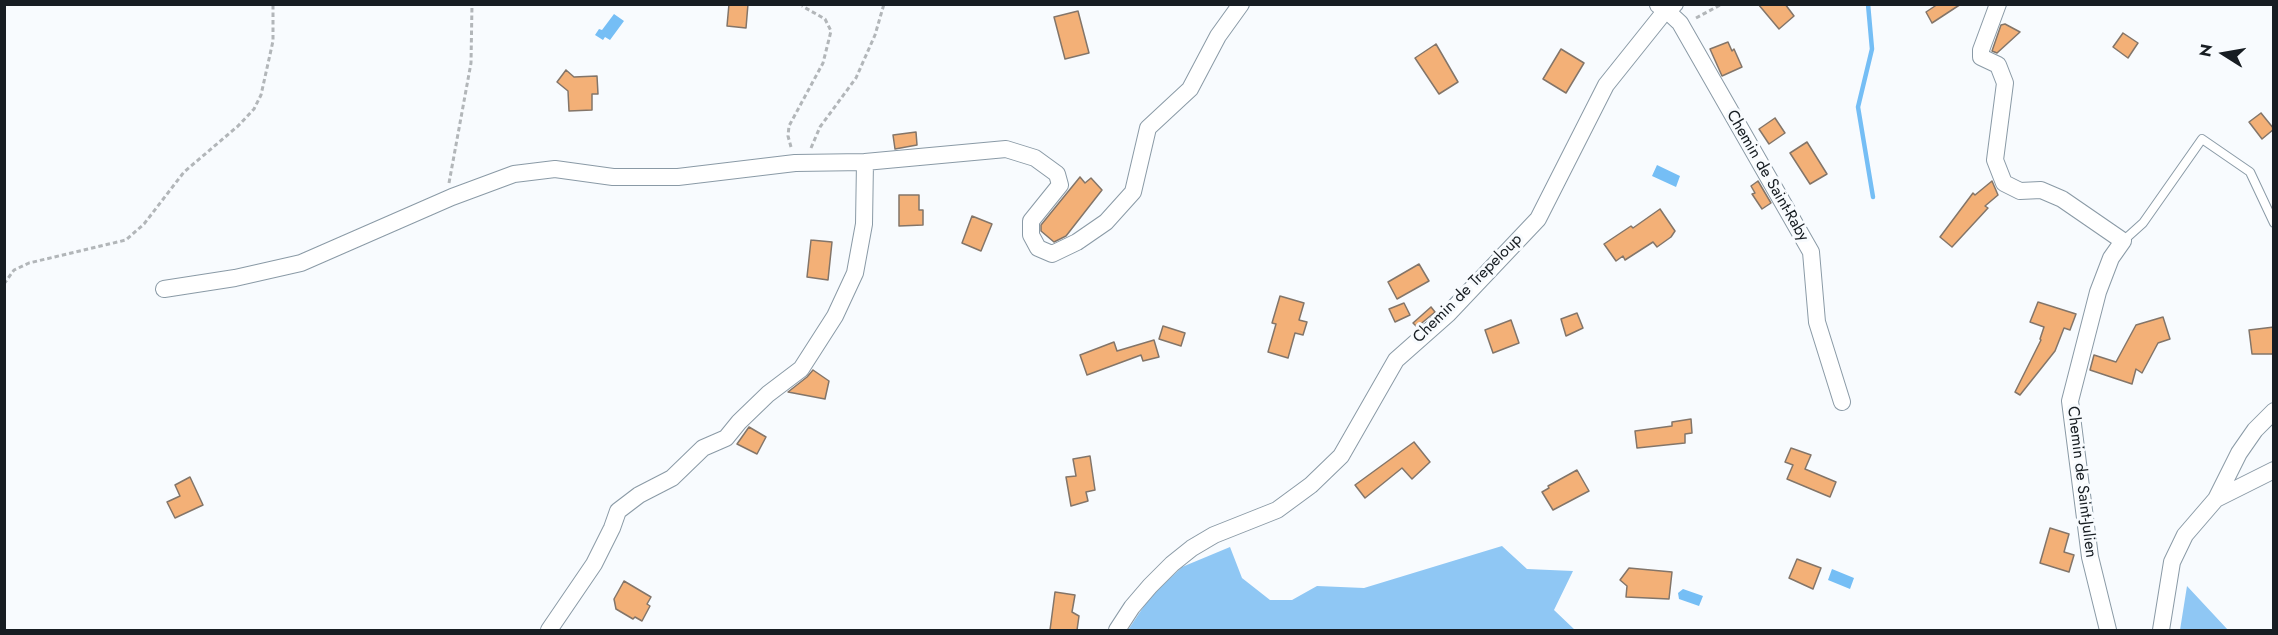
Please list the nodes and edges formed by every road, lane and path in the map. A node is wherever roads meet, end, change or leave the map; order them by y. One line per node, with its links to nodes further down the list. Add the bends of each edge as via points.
1 (273, 4): 15 (path, via 273,41 254,109 184,172 144,224 126,240 29,263 14,270)
2 (472, 4): 12 (path, via 471,63)
3 (884, 4): 11 (path, via 856,78 820,127)
4 (1241, 4): 10 (street, via 1218,36 1190,89 1148,128 1133,192 1106,222 1052,254 1038,248 1031,235 1031,221 1060,185 1057,174 1035,158 1006,149)
5 (1722, 4): 9 (path, via 1703,16)
6 (1998, 4): 14 (street, via 1981,57 1998,65 2006,83 1995,160 2004,183 2020,191 2042,190 2062,199)
7 (802, 6): 11 (path, via 825,19 831,31 823,63 789,126 791,147)
8 (1666, 6): 9 (street, Chemin de Saint-Raby); 22 (street, Chemin de Trepeloup, via 1606,85 1538,219 1448,314 1396,360 1341,456 1277,510 1214,535 1179,559 1150,586)
9 (1680, 23): 17 (street, Chemin de Saint-Raby, via 1811,252 1817,322)
10 (865, 162): 11 (street); 21 (street, via 864,224 855,273 801,369 768,394 726,438 703,448 672,478 618,511 594,564)
11 (804, 163): 12 (street, via 678,177 613,177 555,169 514,174)
12 (446, 200): 16 (street, via 301,263)
13 (2274, 223): 14 (lane, via 2250,172 2202,139 2143,223)
14 (2123, 241): 23 (street, Chemin de Saint-Julien, via 2111,258 2098,292 2070,401 2090,557)
15 (4, 284)
16 (164, 289)
17 (1842, 402)
18 (2274, 411): 20 (street, via 2239,453)
19 (2274, 470): 20 (street)
20 (2216, 500): 24 (street, via 2185,535 2172,562)
21 (549, 630)
22 (1117, 630)
23 (2108, 630)
24 (2161, 630)

